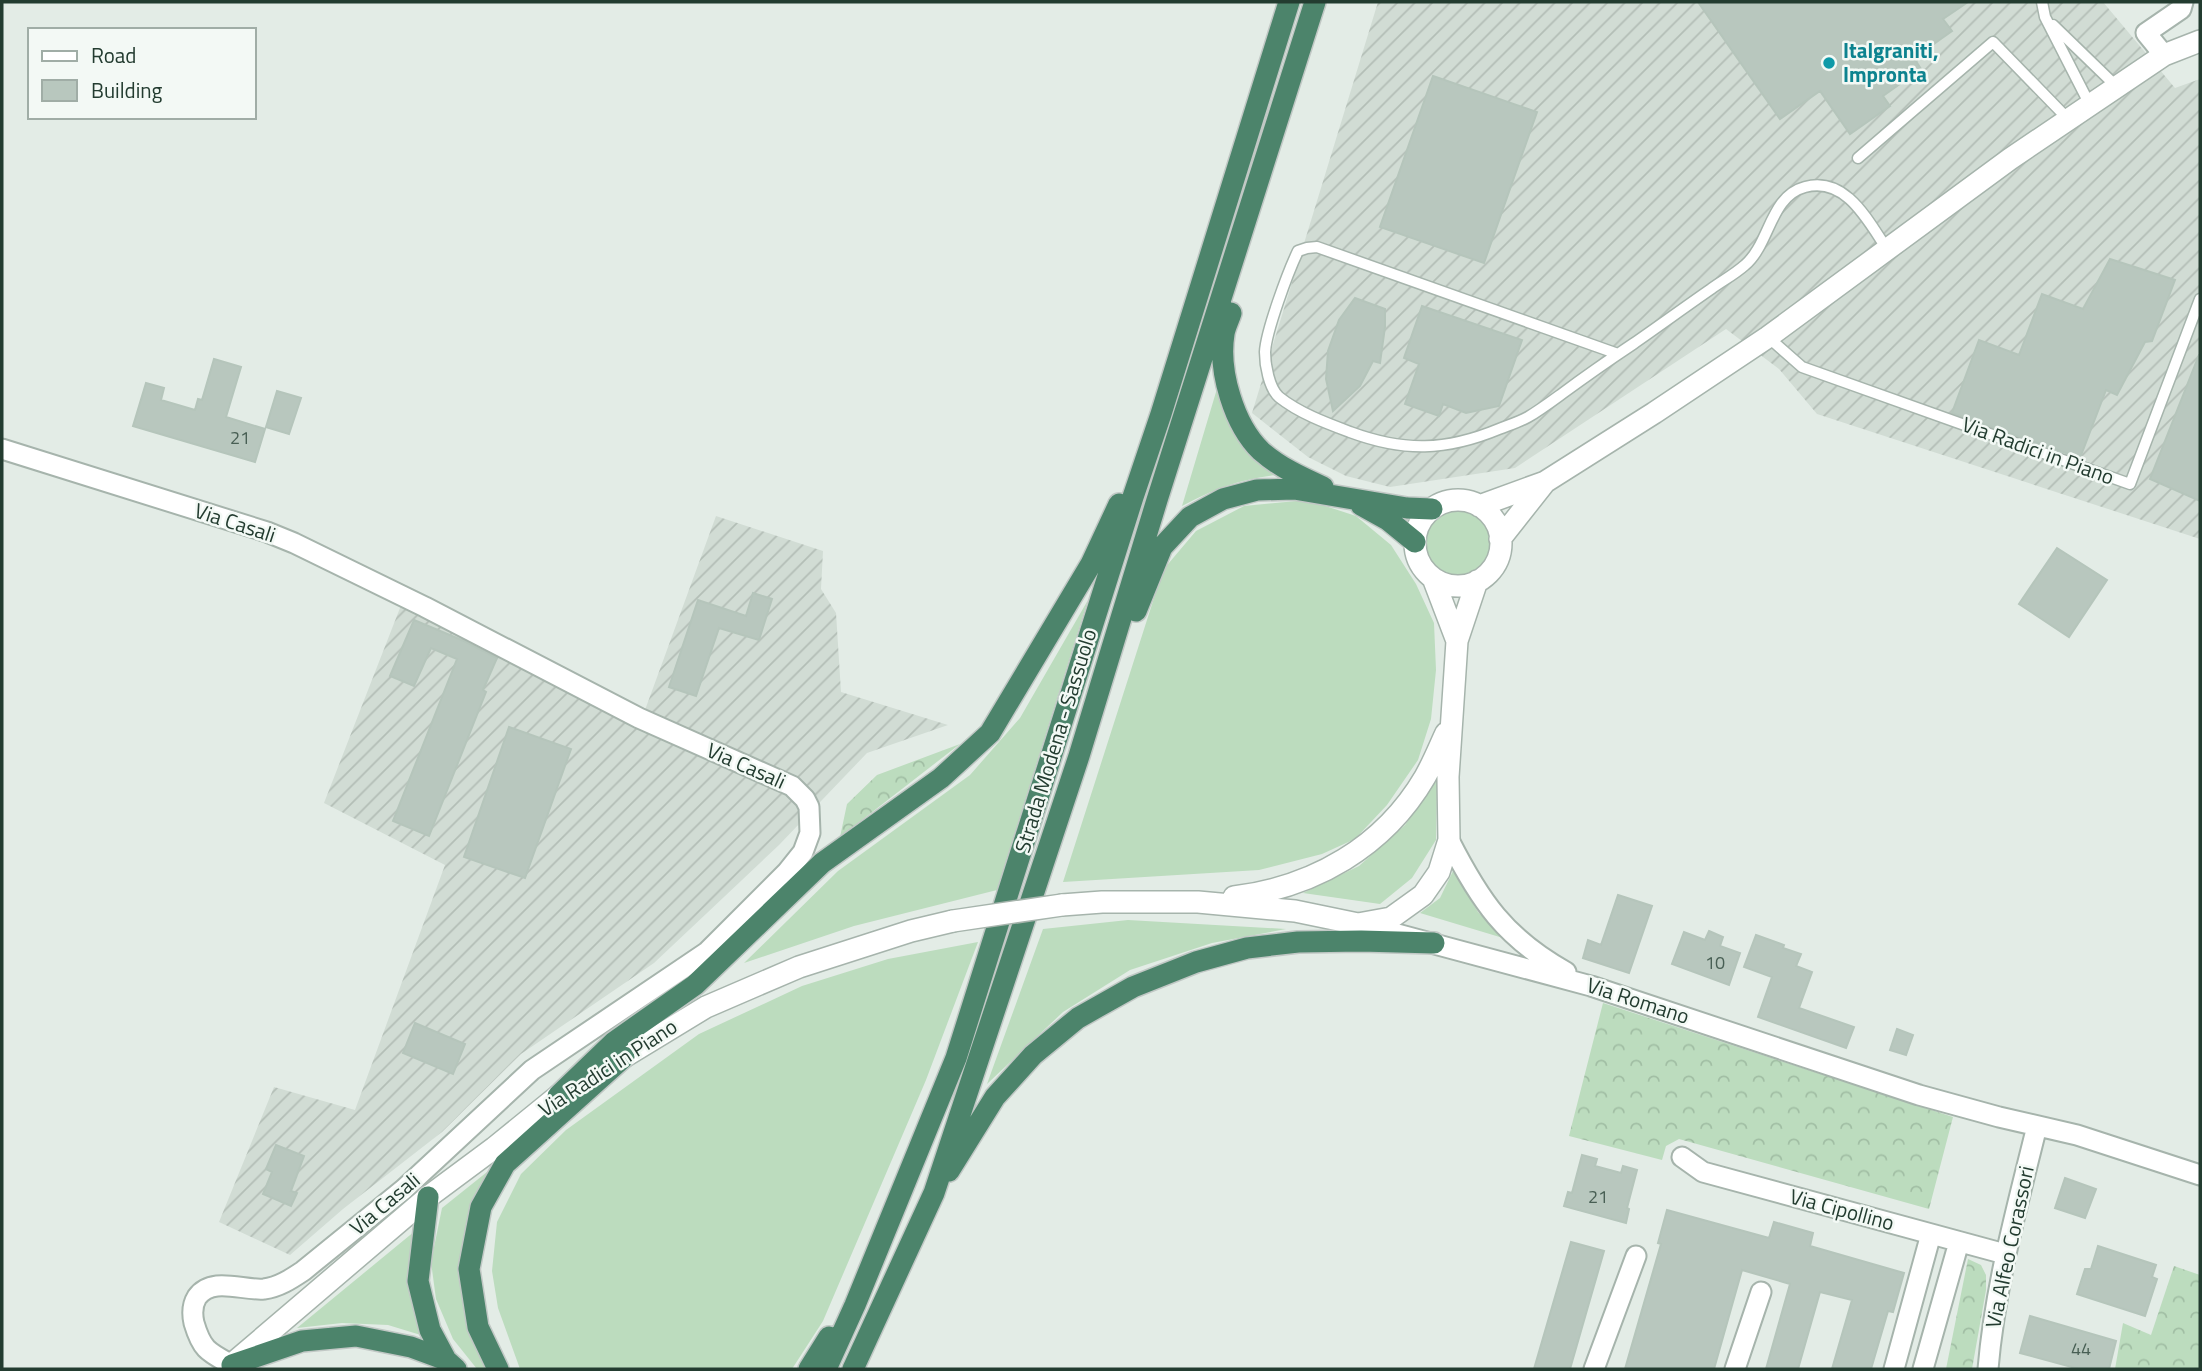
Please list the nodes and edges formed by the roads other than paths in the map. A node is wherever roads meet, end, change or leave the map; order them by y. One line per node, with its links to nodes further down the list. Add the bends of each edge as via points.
1 (1289, 2): 17 (highway, Strada Modena - Sassuolo)
2 (1315, 2): 11 (highway, Strada Modena - Sassuolo)
3 (2042, 2): 5 (lane)
4 (2183, 2): 7 (street, via 2181,9 2146,33)
5 (2045, 17): 8 (lane); 9 (lane)
6 (2200, 41): 7 (street)
7 (2164, 55): 8 (street)
8 (2117, 87): 9 (street)
9 (2091, 105): 10 (street)
10 (2068, 120): 12 (lane, via 1993,42); 13 (street)
11 (1272, 140): 20 (highway, via 1276,164 1224,335 1230,397 1260,450); 29 (highway, Strada Modena - Sassuolo)
12 (1858, 158)
13 (1887, 249): 15 (street); 16 (lane, via 1843,192 1806,187 1779,207 1747,263)
14 (2200, 299): 15 (lane, Via Radici in Piano, via 2130,484 1802,367)
15 (1768, 337): 19 (street)
16 (1618, 354): 16 (lane, via 1528,417 1481,437 1447,446 1418,447 1377,442 1290,405 1270,382 1265,352 1298,251 1317,247)
17 (1161, 414): 37 (highway, via 1091,564 989,733 941,778 822,863 695,985 614,1042); 48 (highway, Strada Modena - Sassuolo, via 956,1058)
18 (2, 449): 50 (street, Via Casali, via 294,543 639,718 792,786 809,807 810,833 803,852 707,953 532,1070 404,1189 286,1283 267,1289 222,1285 199,1294 192,1314 197,1333 207,1351)
19 (1545, 482): 21 (street); 23 (street)
20 (1348, 498): 22 (highway); 24 (highway, via 1388,520); 29 (highway, via 1294,489 1257,490 1223,499 1190,517 1162,547)
21 (1479, 506): 22 (street, via 1455,500); 23 (street, via 1490,514)
22 (1432, 509): 24 (street, via 1417,529)
23 (1500, 539): 26 (street, via 1495,564)
24 (1415, 542): 25 (street, via 1417,556)
25 (1433, 578): 26 (street, via 1454,586); 27 (street)
26 (1476, 582): 27 (street)
27 (1457, 641): 28 (street)
28 (1450, 725): 30 (street); 31 (street, via 1424,778 1371,842 1298,882)
29 (1079, 757): 41 (highway, Strada Modena - Sassuolo)
30 (1449, 840): 33 (street, via 1439,872 1423,895 1391,918); 35 (street, via 1466,874 1511,934 1543,959)
31 (1198, 902): 32 (street, Via Romano); 33 (street, Via Romano, via 1296,911)
32 (1062, 905): 36 (street, Via Radici in Piano, bridge, via 953,921 799,967 706,1007)
33 (1357, 924): 34 (street, Via Romano)
34 (1434, 943): 35 (street, Via Romano); 41 (highway, via 1298,942 1247,948 1133,987 1078,1018 1033,1055 995,1097)
35 (1591, 986): 38 (street, Via Romano, via 1919,1095)
36 (624, 1057): 37 (street, Via Radici in Piano); 51 (highway, via 505,1164 481,1207 469,1269 478,1327)
37 (558, 1096): 42 (street, Via Radici in Piano)
38 (2037, 1126): 40 (street, Via Romano); 45 (street, Via Alfeo Corassori)
39 (1682, 1157): 43 (street, Via Cipollino, via 1703,1172)
40 (2200, 1175)
41 (934, 1193): 54 (highway, Strada Modena - Sassuolo)
42 (428, 1197): 49 (highway, via 418,1281 430,1330); 50 (street, Via Radici in Piano)
43 (1931, 1234): 44 (street, Via Cipollino); 57 (street)
44 (1959, 1242): 45 (street, Via Cipollino); 58 (street)
45 (2005, 1254): 59 (street, Via Alfeo Corassori)
46 (1636, 1256): 55 (street)
47 (1761, 1292): 56 (street)
48 (856, 1305): 52 (highway, via 825,1341); 53 (highway, Strada Modena - Sassuolo)
49 (451, 1364): 50 (highway, via 411,1347 356,1336 302,1340)
50 (229, 1367)
51 (498, 1369)
52 (809, 1369)
53 (827, 1369)
54 (853, 1369)
55 (1594, 1369)
56 (1735, 1369)
57 (1894, 1369)
58 (1923, 1369)
59 (1988, 1369)

